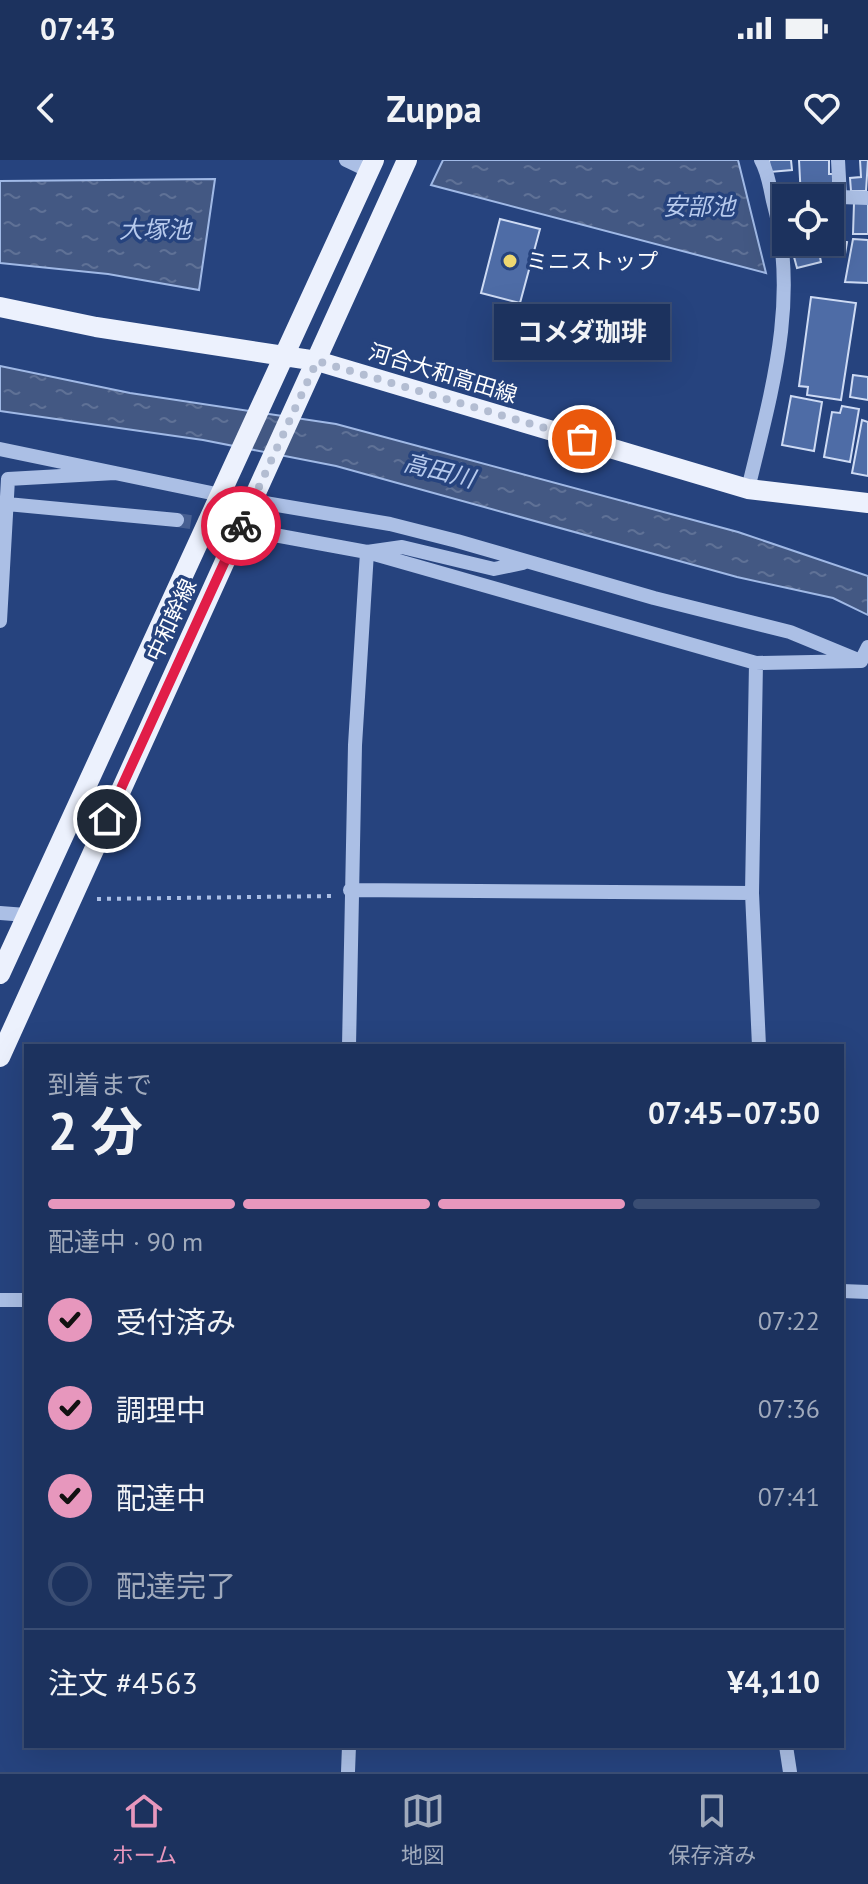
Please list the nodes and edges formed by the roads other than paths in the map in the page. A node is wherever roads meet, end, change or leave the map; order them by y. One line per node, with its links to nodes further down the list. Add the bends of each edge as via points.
1 (346, 160): 5 (street)
2 (407, 160): 9 (main road, 中和幹線)
3 (761, 160): 13 (street, via 779,221 787,281 780,357)
4 (838, 160): 6 (street, via 840,197)
5 (371, 166): 8 (main road, 中和幹線)
6 (868, 198)
7 (0, 307): 8 (main road, 河合大和高田線)
8 (286, 356): 9 (main road, 河合大和高田線); 12 (main road, 中和幹線)
9 (317, 361): 13 (main road, 河合大和高田線); 14 (main road, 中和幹線)
10 (0, 449): 11 (street)
11 (115, 473): 12 (street); 16 (street, via 8,479)
12 (224, 489): 27 (main road, 中和幹線)
13 (748, 489): 15 (main road, 河合大和高田線)
14 (256, 494): 20 (street); 31 (main road, 中和幹線)
15 (868, 503)
16 (7, 504): 17 (street); 21 (street)
17 (177, 520)
18 (269, 534): 19 (street)
19 (367, 552): 20 (street, via 402,547 494,569); 23 (street); 24 (street)
20 (528, 562): 22 (street)
21 (0, 621)
22 (866, 657): 23 (street)
23 (756, 663): 25 (street)
24 (350, 893): 25 (street); 29 (street)
25 (752, 893): 30 (street)
26 (0, 913): 27 (street)
27 (26, 915): 28 (main road, 中和幹線)
28 (0, 974)
29 (349, 1044)
30 (759, 1044)
31 (0, 1057)
32 (844, 1291): 33 (street)
33 (868, 1292)
34 (0, 1300): 35 (street)
35 (24, 1300)
36 (349, 1748): 38 (street)
37 (786, 1748): 39 (street)
38 (348, 1772)
39 (790, 1772)

